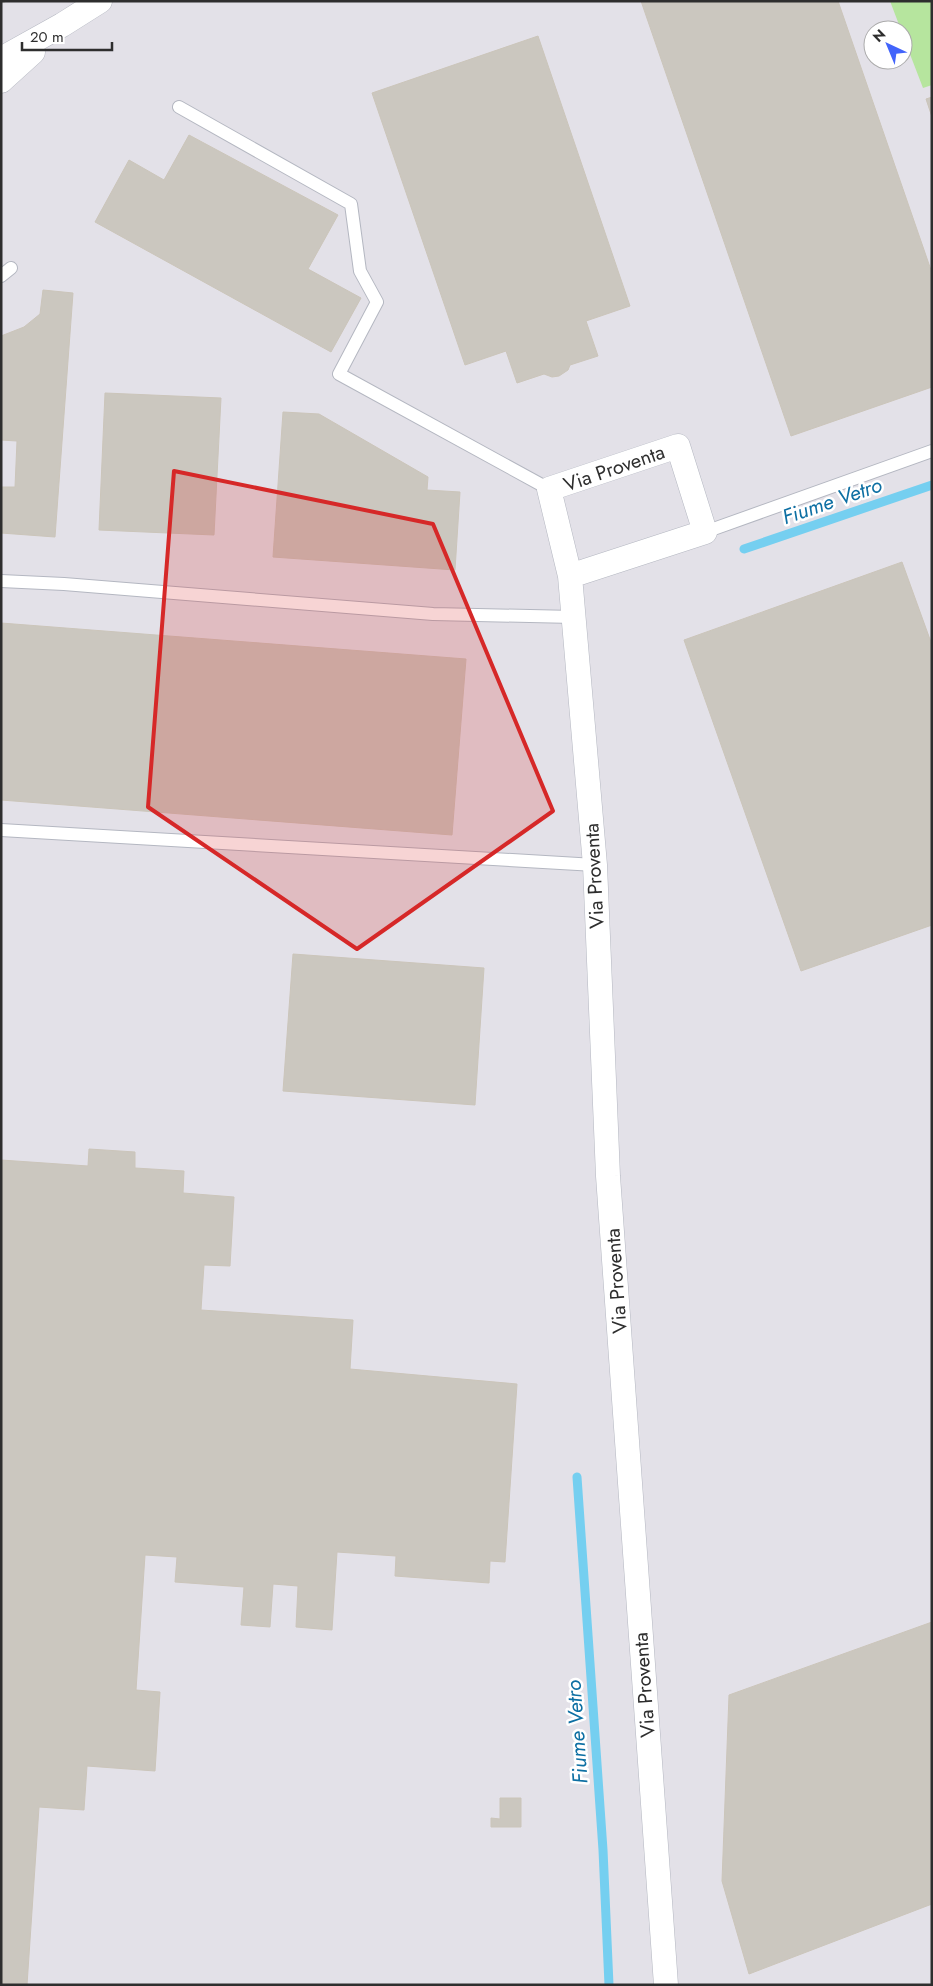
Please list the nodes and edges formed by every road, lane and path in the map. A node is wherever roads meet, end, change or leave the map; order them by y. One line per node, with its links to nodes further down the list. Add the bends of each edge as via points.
1 (100, 1): 2 (street)
2 (62, 25): 3 (street); 4 (street)
3 (1, 59)
4 (1, 81)
5 (178, 107): 7 (lane, via 351,204 360,271 376,302 339,374)
6 (932, 451): 8 (lane)
7 (549, 489): 8 (street, Via Proventa, via 678,446); 9 (street, Via Proventa)
8 (705, 532): 9 (street)
9 (570, 576): 11 (street, Via Proventa)
10 (1, 581): 11 (lane, via 433,614)
11 (574, 617): 13 (street, Via Proventa)
12 (1, 830): 13 (lane)
13 (595, 865): 14 (street, Via Proventa, via 609,1186)
14 (666, 1985)

